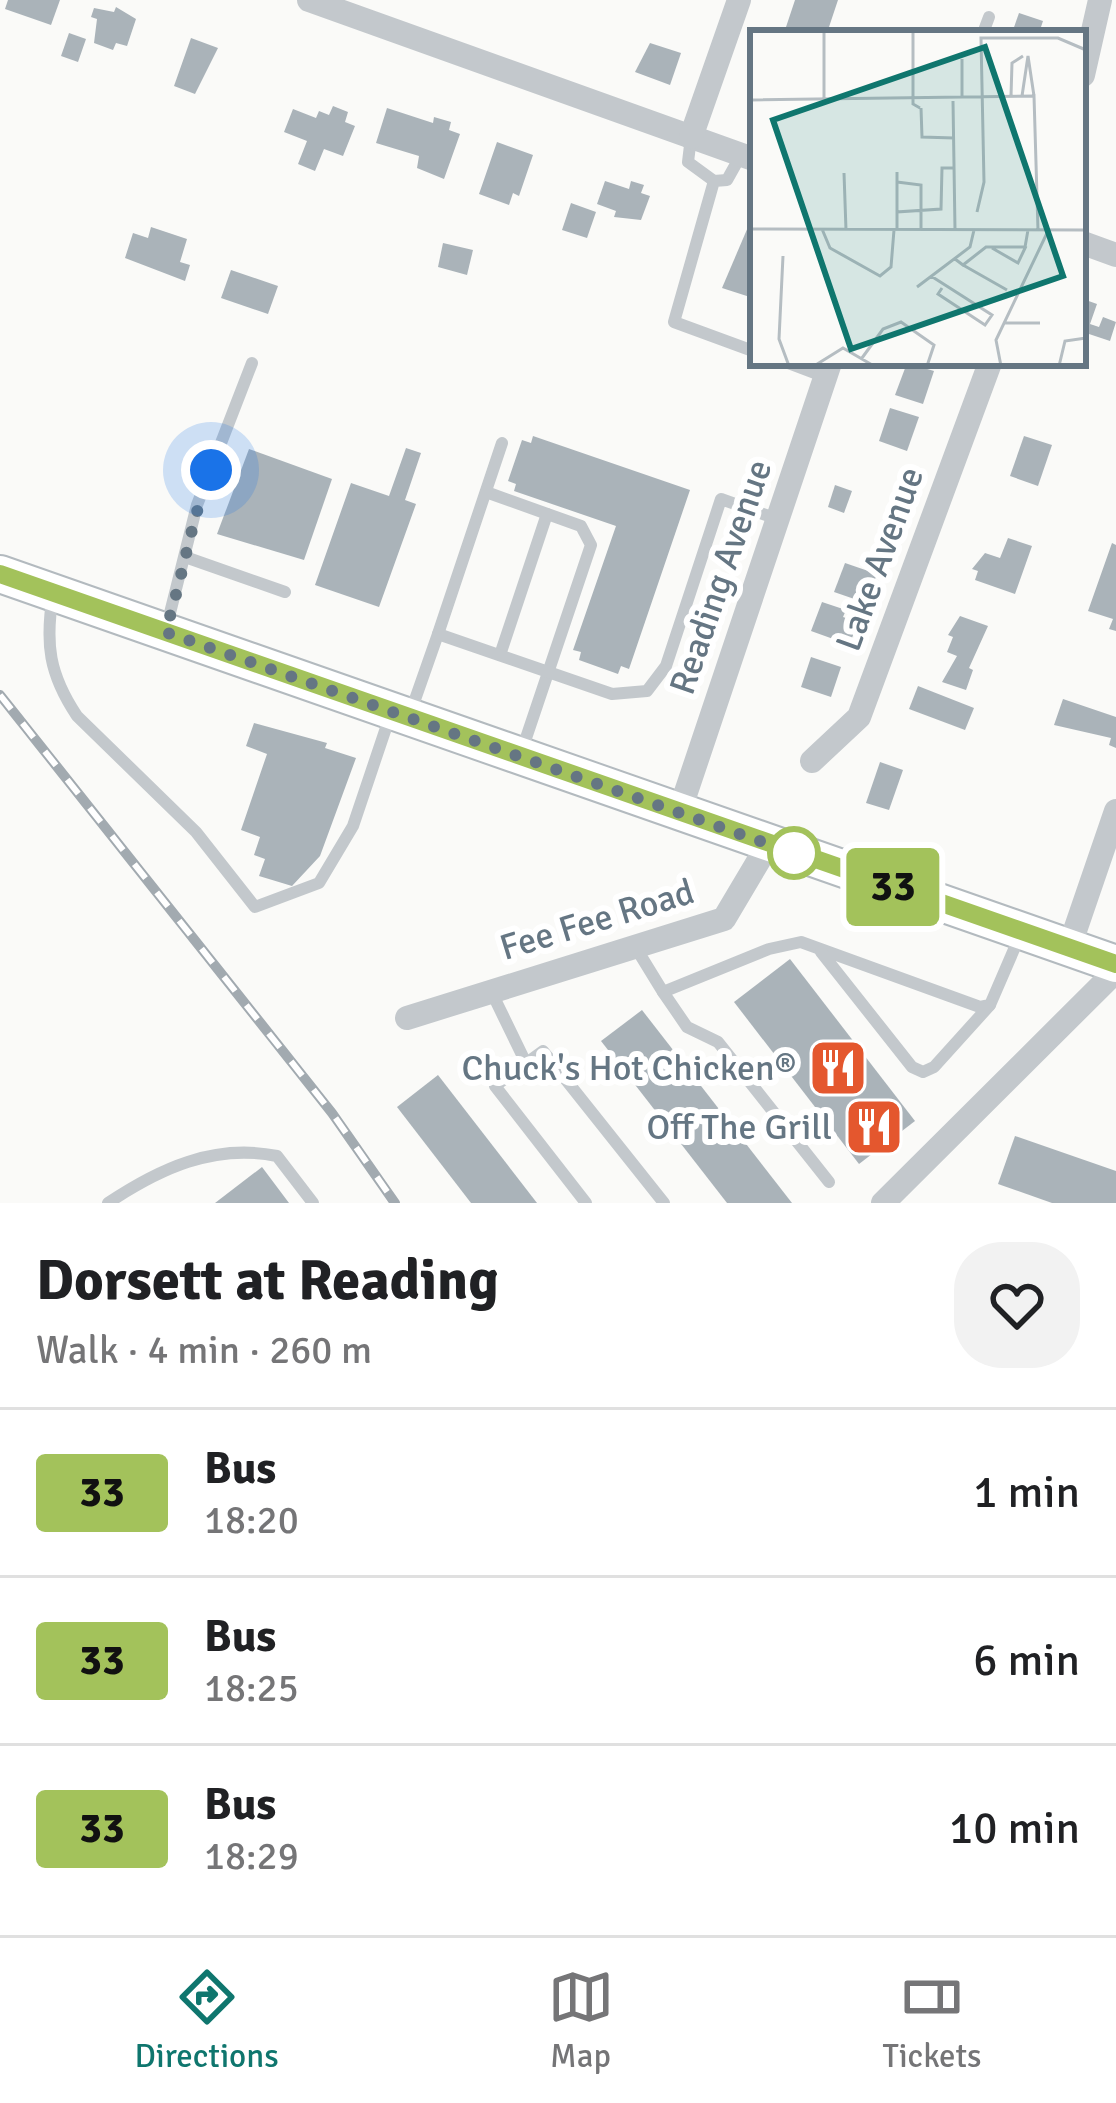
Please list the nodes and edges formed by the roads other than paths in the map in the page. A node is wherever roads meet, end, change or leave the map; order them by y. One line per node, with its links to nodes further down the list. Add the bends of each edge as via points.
1 (309, 0): 7 (street)
2 (739, 0): 7 (street)
3 (1100, 0): 6 (street)
4 (989, 17): 5 (lane)
5 (984, 30)
6 (1086, 62)
7 (692, 137): 8 (street); 9 (lane, via 688,162)
8 (747, 157): 9 (lane, via 727,180)
9 (714, 182): 12 (lane, via 674,322)
10 (1086, 245): 11 (street)
11 (1116, 255)
12 (750, 349)
13 (252, 363): 20 (lane, via 197,506)
14 (989, 366): 30 (street, Lake Avenue, via 859,717)
15 (827, 370): 19 (street, Reading Avenue)
16 (502, 443): 17 (lane)
17 (486, 492): 18 (lane); 25 (lane)
18 (547, 514): 26 (lane); 27 (lane, via 581,526 591,545)
19 (780, 520): 27 (lane, via 722,499 666,666 647,691 612,694); 32 (street, Reading Avenue)
20 (188, 558): 22 (lane); 24 (lane)
21 (0, 574): 23 (main road)
22 (286, 592)
23 (53, 593): 24 (main road); 28 (lane, via 47,641 77,716 218,856 255,907 319,883)
24 (165, 632): 28 (main road)
25 (438, 634): 26 (lane); 28 (lane)
26 (500, 656): 27 (lane)
27 (549, 672): 29 (lane)
28 (400, 715): 29 (main road)
29 (520, 757): 32 (main road)
30 (812, 761)
31 (1116, 811): 36 (street)
32 (679, 813): 33 (main road)
33 (768, 844): 34 (main road); 35 (street, Fee Fee Road, via 724,919)
34 (1022, 932): 36 (main road); 41 (lane)
35 (636, 948): 39 (street, Fee Fee Road); 40 (lane)
36 (1069, 948): 38 (main road)
37 (820, 951): 40 (lane, via 784,944); 41 (lane, via 957,1001); 41 (lane, via 923,1072)
38 (1116, 968): 49 (street)
39 (491, 990): 42 (street, Fee Fee Road); 43 (lane)
40 (663, 992): 44 (lane, via 687,1027 718,1042)
41 (990, 1005)
42 (407, 1018)
43 (526, 1063): 47 (lane, via 495,1085); 48 (lane, via 543,1051)
44 (829, 1182)
45 (108, 1203): 46 (lane, via 178,1163 252,1151 277,1156)
46 (313, 1203)
47 (586, 1203)
48 (664, 1203)
49 (883, 1203)

